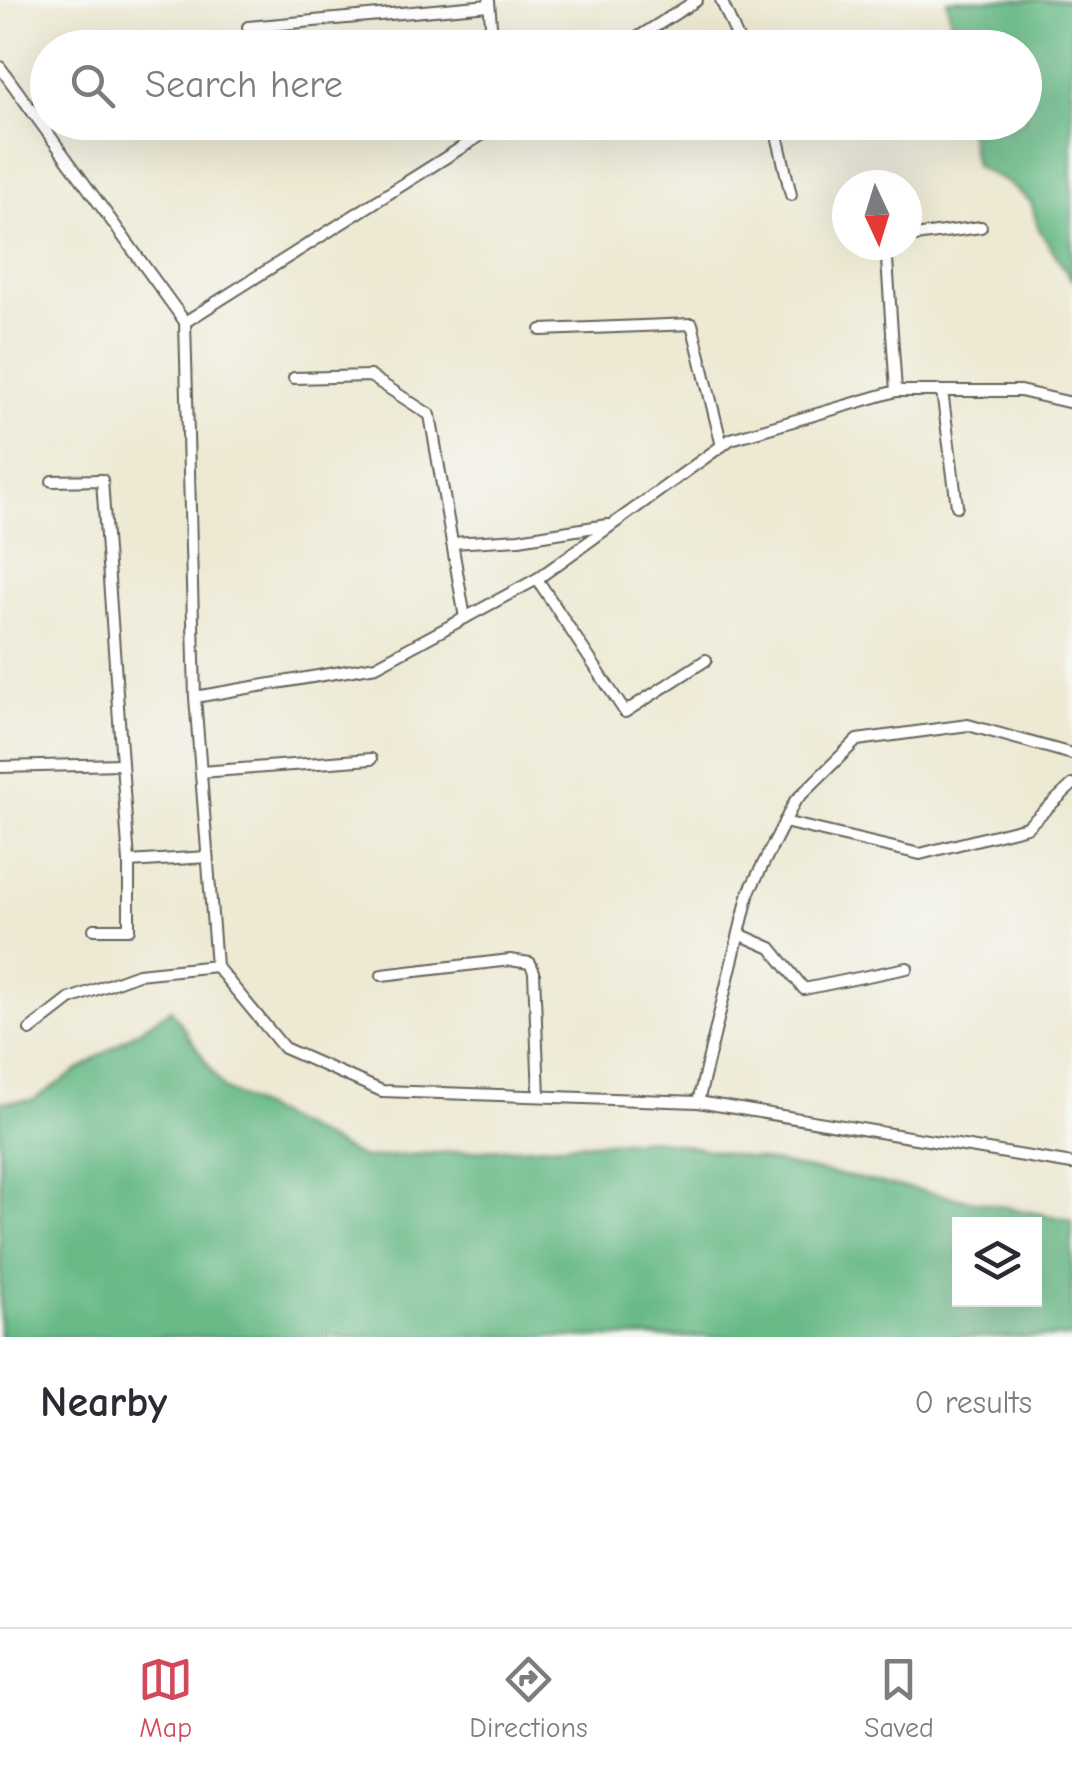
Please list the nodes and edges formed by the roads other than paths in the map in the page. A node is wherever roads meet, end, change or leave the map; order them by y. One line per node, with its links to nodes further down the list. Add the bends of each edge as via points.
1 (697, 0): 6 (lane)
2 (722, 0): 7 (lane)
3 (489, 2): 4 (lane); 5 (lane)
4 (248, 27)
5 (492, 30)
6 (650, 30)
7 (734, 30)
8 (0, 68): 9 (lane)
9 (30, 109)
10 (52, 140): 17 (lane)
11 (474, 140): 17 (lane)
12 (778, 140): 13 (lane)
13 (790, 195)
14 (981, 226): 15 (lane)
15 (922, 235)
16 (887, 260): 20 (lane)
17 (185, 322): 31 (lane)
18 (541, 330): 23 (lane, via 692,324)
19 (294, 378): 27 (lane, via 370,376 430,414)
20 (896, 391): 21 (lane); 23 (lane)
21 (942, 391): 22 (lane, via 1020,391); 25 (lane)
22 (1072, 403)
23 (722, 446): 26 (lane)
24 (52, 481): 34 (lane, via 102,480)
25 (957, 506)
26 (613, 524): 27 (lane, via 519,540); 28 (lane)
27 (452, 542): 29 (lane)
28 (537, 579): 29 (lane); 30 (lane, via 626,712)
29 (464, 618): 31 (lane, via 376,666)
30 (706, 660)
31 (194, 696): 36 (lane)
32 (1072, 754): 38 (lane, via 968,724 857,740 794,801)
33 (371, 758): 36 (lane)
34 (122, 764): 35 (lane); 40 (lane)
35 (0, 767)
36 (200, 772): 39 (lane)
37 (1072, 785): 38 (lane, via 1026,827 920,854)
38 (784, 822): 42 (lane, via 749,892)
39 (208, 857): 40 (lane); 43 (lane)
40 (129, 862): 41 (lane, via 129,929)
41 (94, 929)
42 (738, 934): 44 (lane, via 771,948 804,990); 48 (lane)
43 (216, 966): 46 (lane, via 138,974 70,1000); 47 (lane, via 284,1048 382,1091)
44 (907, 968)
45 (382, 975): 47 (lane, via 530,963)
46 (30, 1030)
47 (539, 1096): 48 (lane)
48 (698, 1102): 49 (lane)
49 (1072, 1164)

